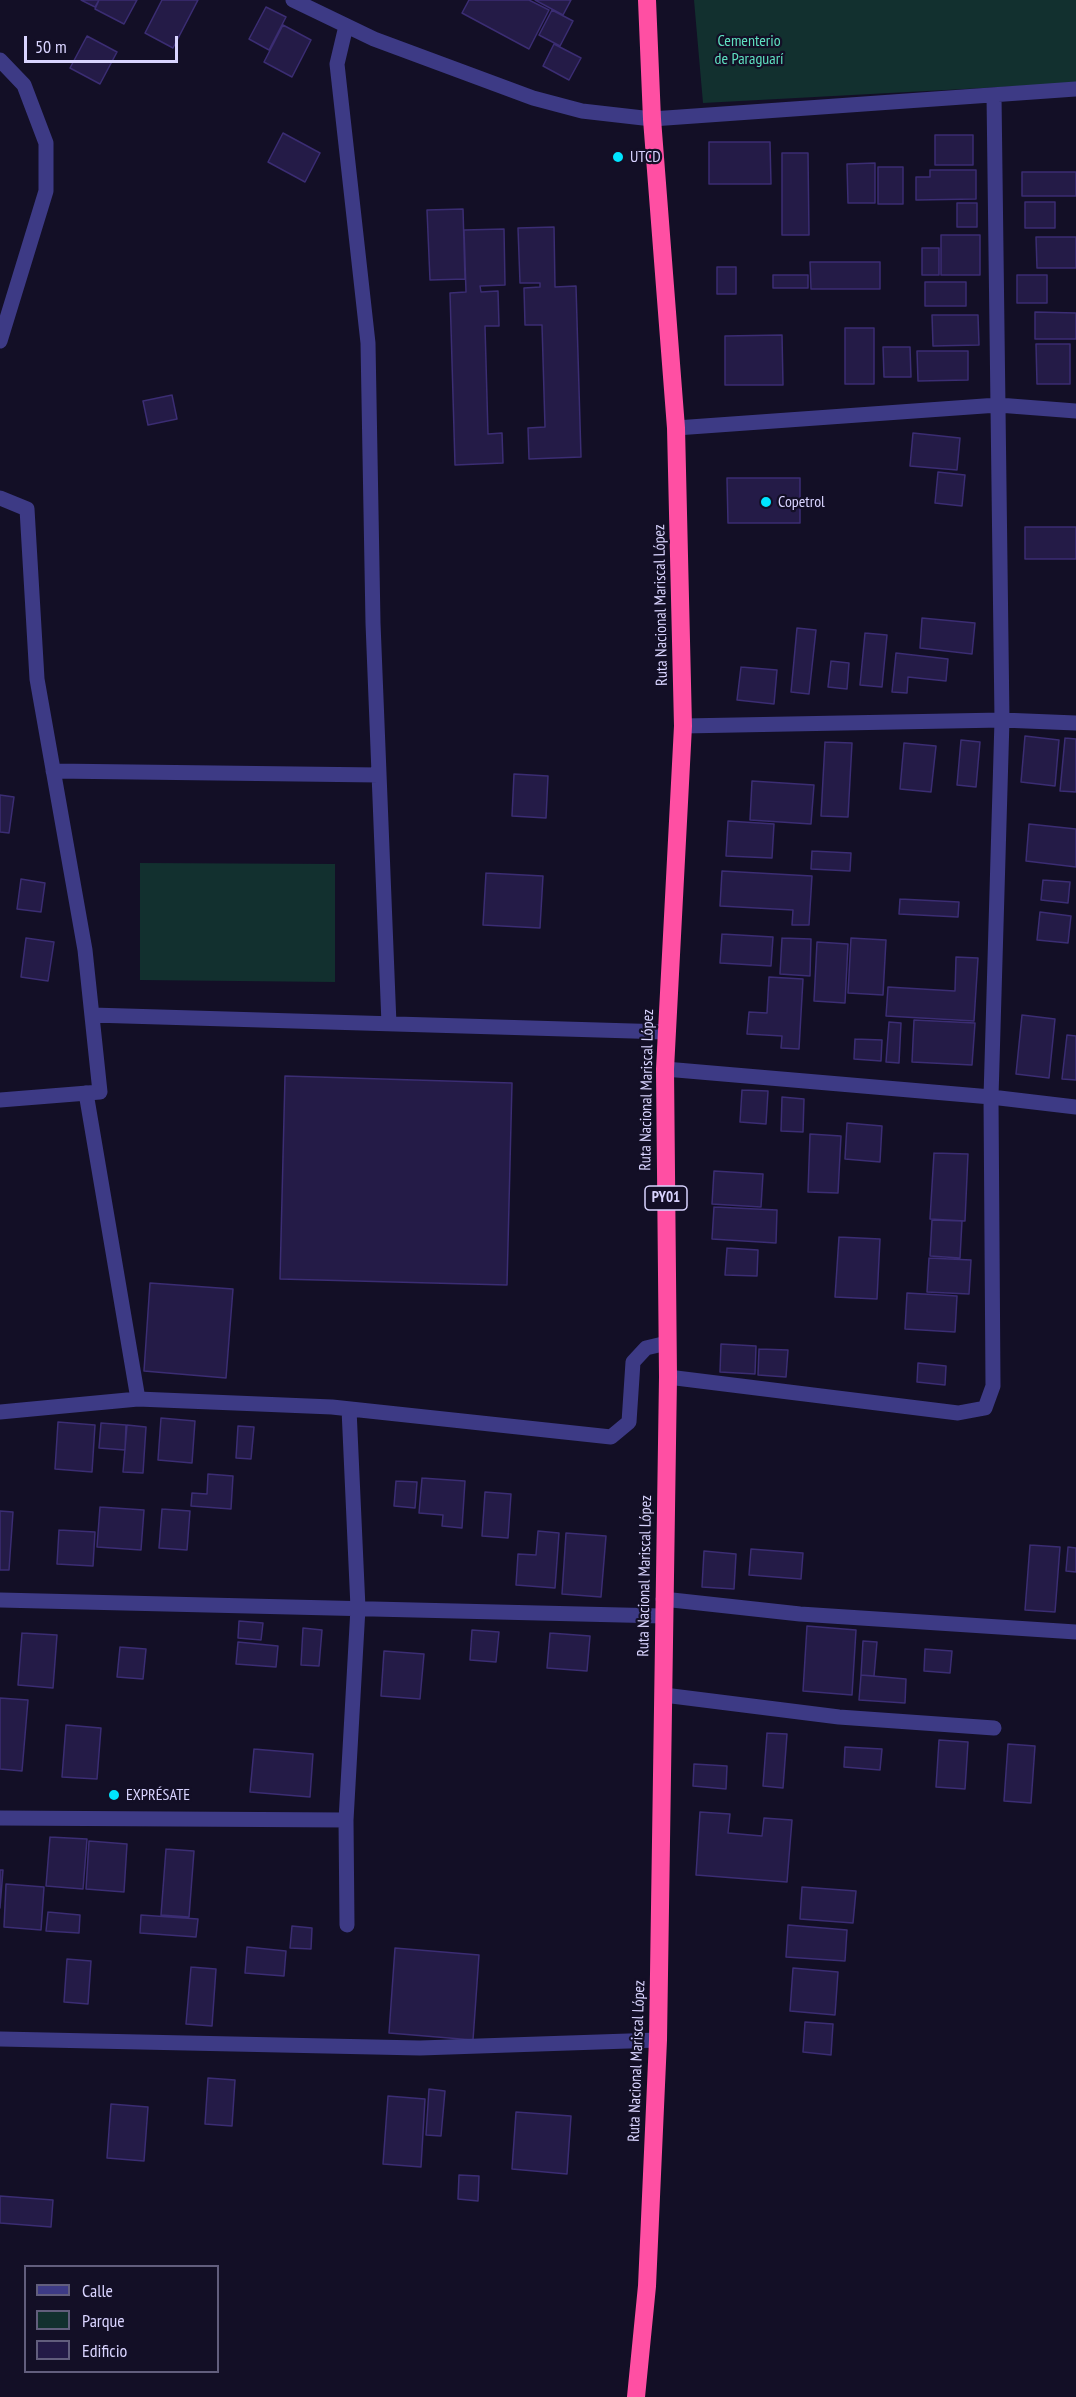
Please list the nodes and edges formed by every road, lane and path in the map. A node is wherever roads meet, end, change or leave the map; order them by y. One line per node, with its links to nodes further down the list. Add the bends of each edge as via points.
1 (293, 0): 3 (street)
2 (647, 0): 7 (highway, Ruta Nacional Mariscal López / PY01)
3 (346, 26): 7 (street, via 533,98 582,111); 17 (street, via 337,64 368,343)
4 (0, 60): 8 (street, via 24,86 46,143 46,191)
5 (1076, 89): 6 (street)
6 (994, 95): 7 (street); 9 (street)
7 (652, 118): 11 (highway, Ruta Nacional Mariscal López / PY01)
8 (0, 341)
9 (998, 405): 10 (street); 11 (street); 13 (street)
10 (1076, 411)
11 (676, 428): 15 (highway, Ruta Nacional Mariscal López / PY01)
12 (0, 498): 16 (street, via 27,509 37,679)
13 (1002, 720): 14 (street); 15 (street); 23 (street)
14 (1076, 723)
15 (683, 726): 20 (highway, Ruta Nacional Mariscal López / PY01)
16 (53, 771): 17 (street); 18 (street, via 85,950)
17 (379, 775): 19 (street)
18 (92, 1015): 19 (street); 22 (street, via 100,1092)
19 (389, 1024): 20 (street)
20 (666, 1032): 21 (highway, Ruta Nacional Mariscal López / PY01)
21 (665, 1069): 23 (street); 26 (highway, Ruta Nacional Mariscal López / PY01)
22 (86, 1093): 24 (street); 28 (street)
23 (992, 1097): 25 (street); 27 (street, via 993,1386 985,1408 958,1413)
24 (0, 1100)
25 (1076, 1107)
26 (668, 1343): 27 (highway, Ruta Nacional Mariscal López / PY01); 29 (street, via 646,1348 633,1362 629,1422 611,1437)
27 (668, 1377): 32 (highway, Ruta Nacional Mariscal López / PY01)
28 (138, 1399): 29 (street); 30 (street)
29 (349, 1409): 33 (street)
30 (0, 1412)
31 (0, 1600): 33 (street)
32 (663, 1607): 33 (street); 34 (street); 35 (highway, Ruta Nacional Mariscal López / PY01)
33 (358, 1608): 38 (street)
34 (1076, 1632)
35 (664, 1695): 36 (street, via 839,1717); 41 (highway, Ruta Nacional Mariscal López / PY01)
36 (994, 1728)
37 (0, 1818): 38 (street)
38 (346, 1820): 39 (street)
39 (347, 1925)
40 (0, 2039): 41 (street, via 420,2048)
41 (658, 2040): 42 (highway, Ruta Nacional Mariscal López / PY01, via 647,2286)
42 (636, 2397)

